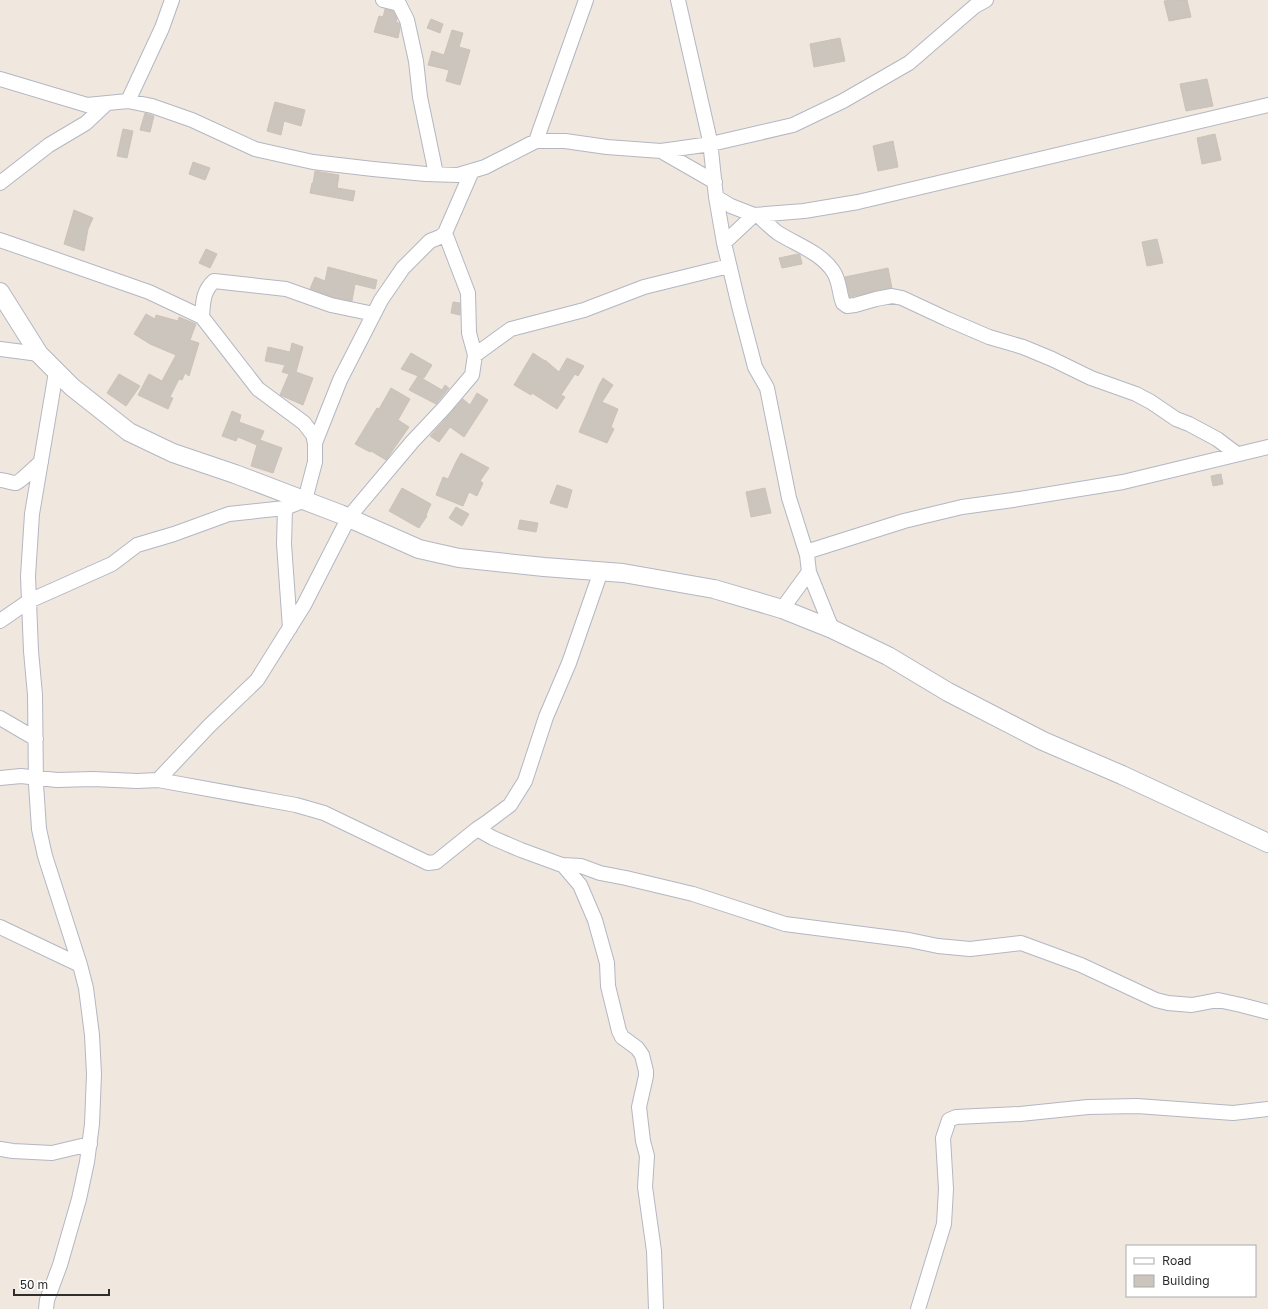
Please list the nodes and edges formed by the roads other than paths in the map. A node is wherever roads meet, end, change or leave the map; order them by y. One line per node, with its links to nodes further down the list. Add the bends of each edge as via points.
1 (172, 0): 8 (street, via 162,28)
2 (383, 0): 6 (street)
3 (586, 0): 11 (street)
4 (986, 0): 12 (street, via 975,6 909,63 843,101 793,125)
5 (675, 1): 12 (street)
6 (399, 2): 15 (street, via 409,27)
7 (0, 79): 9 (street, via 87,105)
8 (128, 101): 9 (street); 15 (street, via 152,106 192,120 255,149 313,162)
9 (106, 104): 17 (street, via 86,123 49,145)
10 (1268, 105): 19 (street, via 858,202 804,211)
11 (536, 141): 13 (street, via 565,141); 14 (street)
12 (711, 144): 13 (street); 16 (street)
13 (661, 151): 16 (street)
14 (472, 171): 15 (street); 20 (street)
15 (436, 174)
16 (715, 182): 18 (street)
17 (0, 183)
18 (716, 197): 19 (street, via 731,206); 22 (street)
19 (756, 215): 22 (street); 33 (street, via 779,233 809,249 830,266 839,284 843,303 847,306 892,296 902,298 989,337 1023,347 1091,378 1136,394 1176,419 1217,439)
20 (445, 233): 25 (street, via 430,241 403,268); 29 (street, via 468,293 469,333)
21 (0, 240): 26 (street, via 149,292)
22 (724, 243): 23 (street)
23 (730, 266): 29 (street, via 644,287 584,310 511,329); 39 (street, via 755,367 767,388 790,498)
24 (0, 292): 28 (street)
25 (374, 314): 26 (street, via 331,305 286,289 214,281 204,296); 31 (street, via 340,380)
26 (202, 317): 31 (street, via 258,389 304,423)
27 (0, 349): 28 (street)
28 (38, 354): 30 (street)
29 (475, 355): 38 (street, via 472,375)
30 (56, 372): 34 (street); 36 (street, via 129,432 173,453)
31 (315, 443): 36 (street, via 315,462)
32 (1268, 447): 33 (street)
33 (1237, 454): 39 (street, via 1123,482 962,507 904,521)
34 (42, 462): 35 (street, via 17,483); 42 (street, via 32,514)
35 (0, 480)
36 (305, 500): 37 (street); 38 (street)
37 (285, 508): 42 (street, via 229,514 137,545 112,564); 45 (street, via 284,544)
38 (349, 517): 40 (street, via 419,549 460,558); 45 (street)
39 (806, 552): 41 (street)
40 (601, 571): 43 (street, via 624,572 714,589); 52 (street, via 569,663 546,716 525,782 510,805)
41 (809, 572): 43 (street); 46 (street)
42 (29, 601): 44 (street); 48 (street, via 36,695)
43 (782, 609): 46 (street)
44 (0, 621)
45 (290, 628): 51 (street, via 257,680)
46 (832, 629): 53 (street, via 888,656 948,692 1043,741)
47 (0, 718): 48 (street)
48 (36, 739): 49 (street)
49 (36, 777): 50 (street); 51 (street, via 56,780); 56 (street, via 39,829 45,856)
50 (0, 778)
51 (158, 780): 52 (street, via 296,805 324,813 428,863 436,862)
52 (477, 828): 54 (street, via 493,838)
53 (1268, 843)
54 (563, 865): 57 (street, via 581,866 600,873 693,894 785,924 970,949 1021,944 1081,965 1156,1000 1192,1005 1218,1000); 62 (street, via 580,885 595,920 607,963 608,986 618,1031 637,1048 646,1070 640,1107 647,1156 645,1187 654,1250)
55 (0, 927): 56 (street)
56 (80, 965): 59 (street, via 86,988 94,1074)
57 (1268, 1012)
58 (1268, 1109): 63 (street, via 1233,1113 1137,1106 1088,1107 956,1117 949,1120 943,1138 946,1190 944,1224)
59 (90, 1144): 60 (street, via 52,1153); 61 (street, via 79,1200)
60 (0, 1149)
61 (46, 1309)
62 (656, 1309)
63 (918, 1309)

